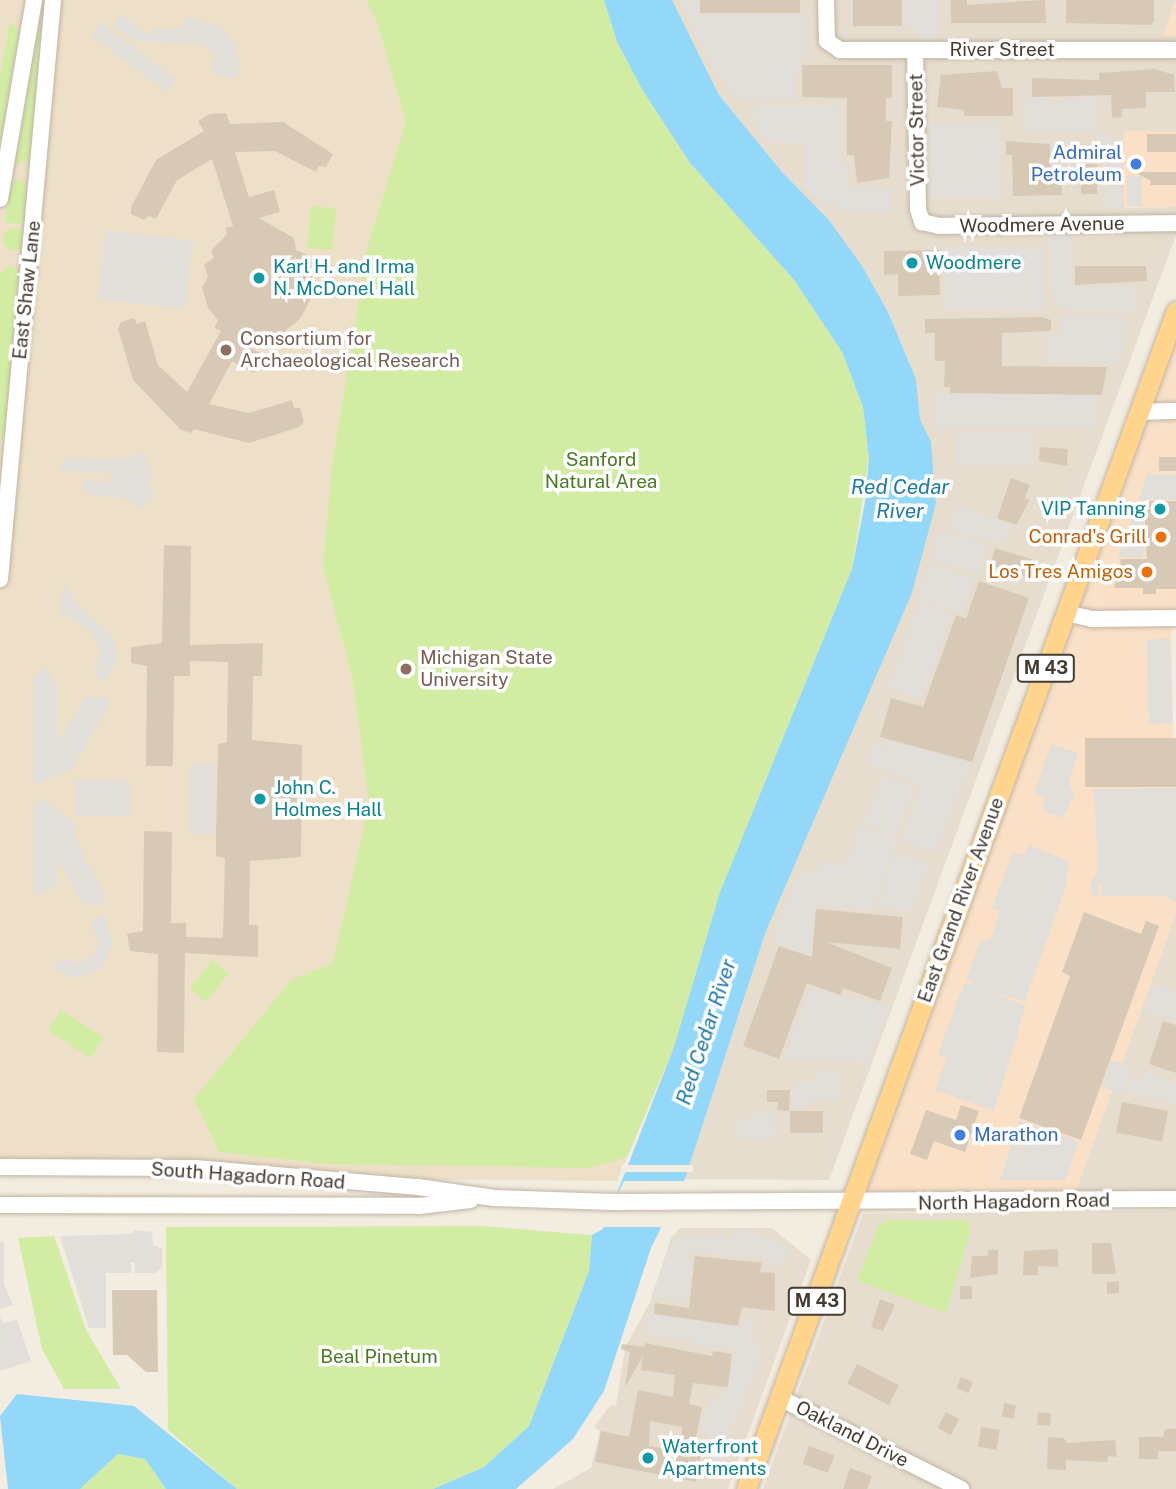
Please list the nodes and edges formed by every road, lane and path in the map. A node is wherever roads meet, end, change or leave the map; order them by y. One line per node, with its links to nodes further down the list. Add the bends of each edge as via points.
1 (34, 0): 6 (street)
2 (53, 0): 12 (street, East Shaw Lane)
3 (826, 0): 5 (street, River Street, via 829,46)
4 (1176, 50): 5 (street, River Street)
5 (915, 51): 7 (street, Victor Street)
6 (0, 199)
7 (918, 209): 8 (street, Woodmere Avenue, via 922,222 930,225)
8 (1176, 223)
9 (1176, 311): 11 (main road, East Grand River Avenue / M 43)
10 (1176, 411): 11 (street)
11 (1139, 412): 14 (main road, East Grand River Avenue / M 43)
12 (5, 470): 13 (street, East Shaw Lane)
13 (0, 579)
14 (1066, 613): 15 (street, via 1092,619); 19 (main road, East Grand River Avenue / M 43)
15 (1176, 618)
16 (0, 1167): 17 (street, South Hagadorn Road, via 195,1168)
17 (494, 1198): 19 (street, South Hagadorn Road); 20 (street, South Hagadorn Road, via 419,1206)
18 (1176, 1199): 19 (street, North Hagadorn Road)
19 (852, 1204): 21 (main road, East Grand River Avenue / M 43)
20 (0, 1205)
21 (780, 1398): 22 (main road, East Grand River Avenue / M 43); 23 (street, Oakland Drive)
22 (746, 1489)
23 (961, 1489)

